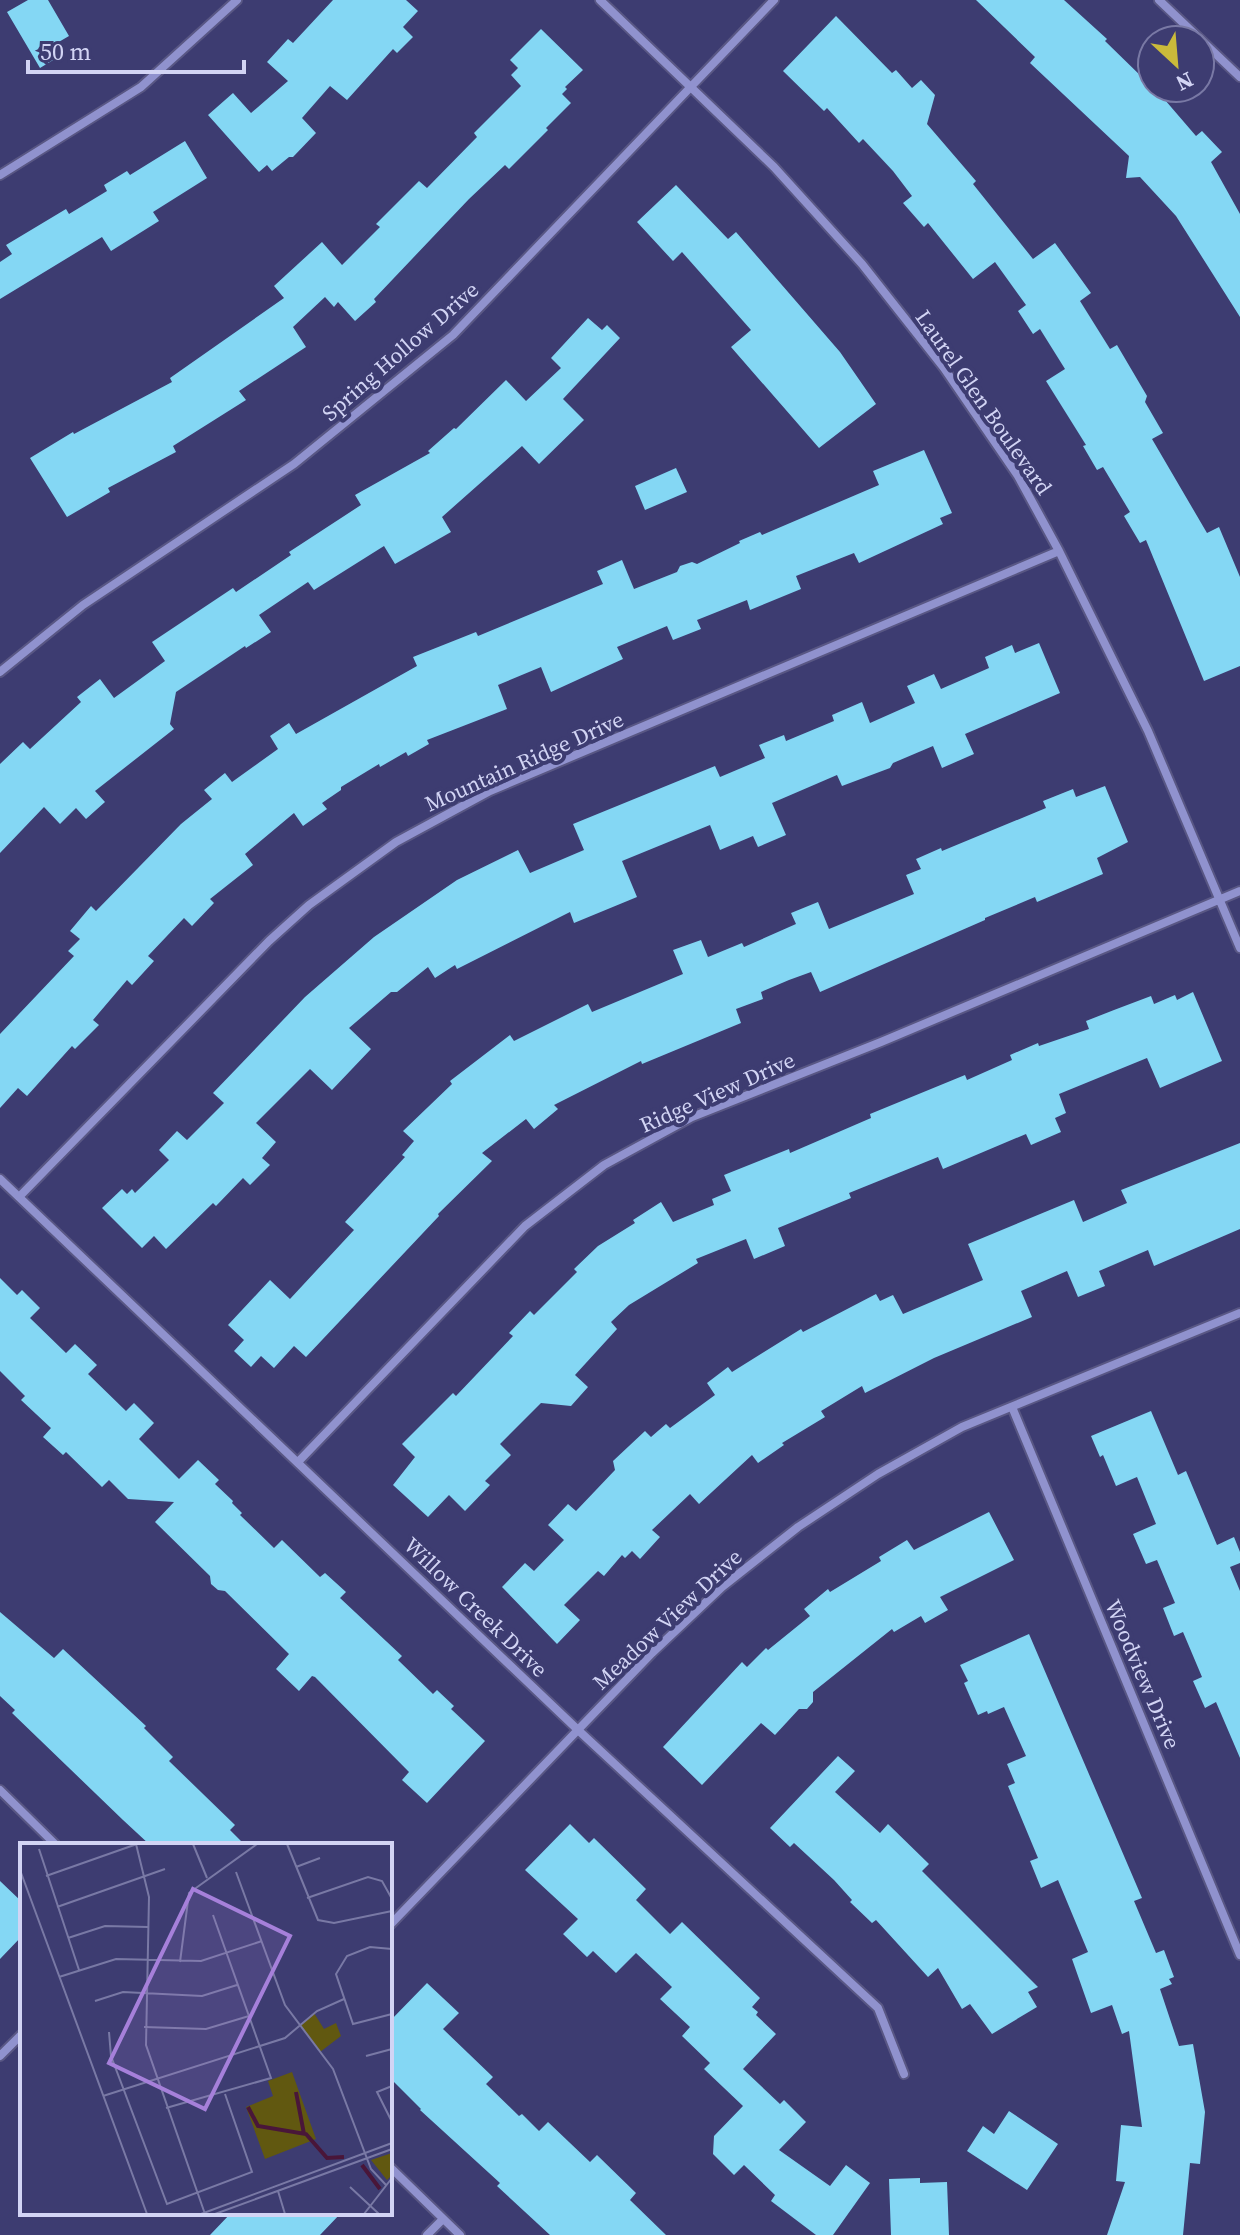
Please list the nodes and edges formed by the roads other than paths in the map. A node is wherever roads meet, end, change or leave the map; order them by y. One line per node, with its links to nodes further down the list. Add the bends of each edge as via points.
1 (237, 0): 7 (street, via 141,87)
2 (600, 0): 6 (street, Laurel Glen Boulevard)
3 (774, 0): 6 (street, Spring Hollow Drive)
4 (1159, 0): 5 (street)
5 (1240, 77)
6 (691, 86): 8 (street, Laurel Glen Boulevard, via 862,264 944,368 1018,476); 9 (street, Spring Hollow Drive, via 453,335 294,464 83,605)
7 (0, 175)
8 (1059, 551): 11 (street, Laurel Glen Boulevard, via 1148,731); 14 (street, Mountain Ridge Drive, via 490,791 396,842 269,941)
9 (0, 672)
10 (1240, 891): 11 (street, Ridge View Drive)
11 (1219, 899): 12 (street, Laurel Glen Boulevard); 17 (street, Ridge View Drive, via 692,1117 604,1165 525,1226)
12 (1240, 948)
13 (0, 1179): 14 (street, Willow Creek Drive)
14 (19, 1197): 17 (street, Willow Creek Drive)
15 (1240, 1313): 16 (street, Meadow View Drive)
16 (1012, 1407): 18 (street, Meadow View Drive, via 962,1427 878,1474 798,1527 702,1606); 22 (street, Woodview Drive)
17 (298, 1462): 18 (street, Willow Creek Drive)
18 (578, 1730): 21 (street, Meadow View Drive); 25 (street, Willow Creek Drive, via 878,2008)
19 (0, 1790): 20 (street)
20 (54, 1843)
21 (392, 1923)
22 (1240, 1955)
23 (20, 2036): 24 (street)
24 (0, 2056)
25 (904, 2074)
26 (392, 2169): 27 (street)
27 (443, 2219): 28 (street); 29 (street)
28 (427, 2235)
29 (460, 2235)

